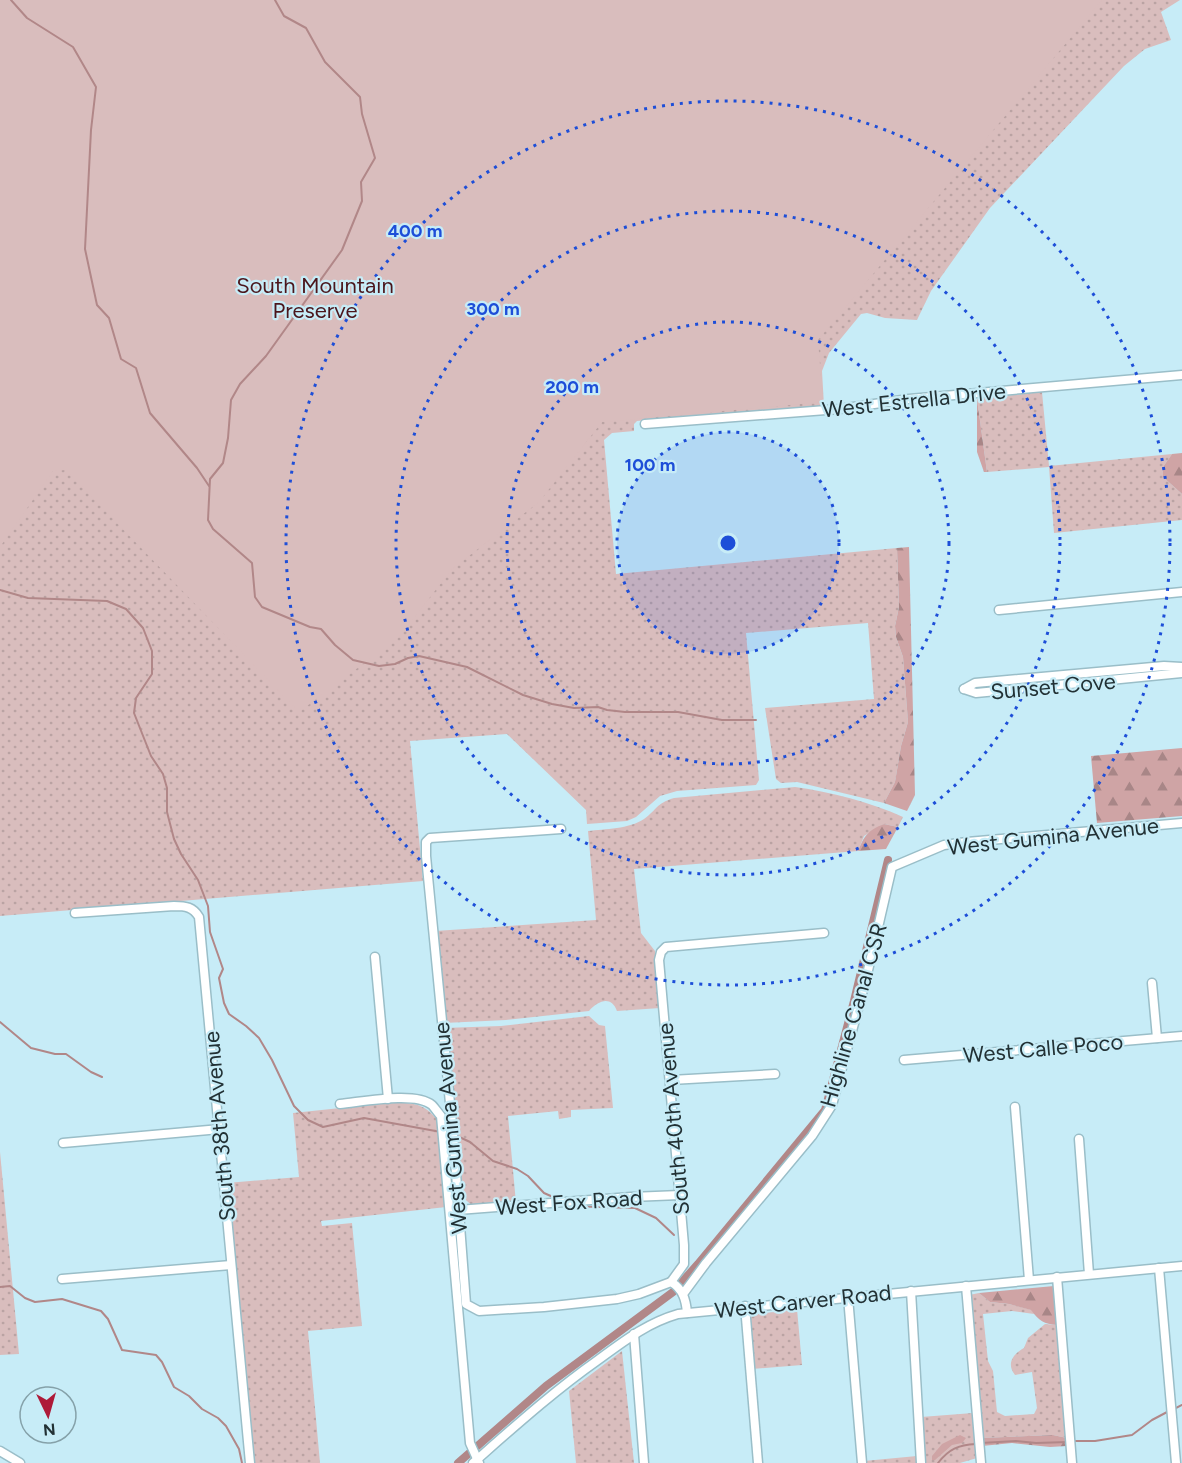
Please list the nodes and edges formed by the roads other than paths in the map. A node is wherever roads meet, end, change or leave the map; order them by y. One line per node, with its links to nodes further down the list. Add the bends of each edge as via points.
1 (1182, 375): 2 (street, West Estrella Drive)
2 (645, 424)
3 (1182, 592): 4 (street)
4 (999, 610)
5 (1182, 667): 6 (street, Sunset Cove, via 975,683 964,689 976,693)
6 (1182, 673)
7 (1182, 823): 9 (street, West Gumina Avenue, via 944,845)
8 (561, 829): 26 (street, West Gumina Avenue, via 430,838 426,842)
9 (892, 867): 37 (street, Highline Canal CSR, via 832,1105 812,1137)
10 (75, 913): 22 (street, South 38th Avenue, via 187,906 199,917)
11 (824, 933): 18 (street, South 40th Avenue, via 666,947 659,960)
12 (375, 957): 19 (street)
13 (1152, 982): 15 (street)
14 (1182, 1036): 15 (street, West Calle Poco)
15 (1157, 1038): 16 (street, West Calle Poco)
16 (904, 1060)
17 (775, 1074): 18 (street)
18 (671, 1080): 25 (street, South 40th Avenue)
19 (388, 1099): 20 (street); 43 (street, via 419,1099 431,1104 441,1116)
20 (340, 1104)
21 (1015, 1107): 33 (street)
22 (219, 1129): 24 (street); 27 (street, South 38th Avenue)
23 (1079, 1139): 30 (street)
24 (63, 1143)
25 (680, 1195): 26 (street, West Fox Road); 34 (street, South 40th Avenue, via 684,1263)
26 (458, 1210): 34 (street, West Gumina Avenue, via 466,1304 479,1311 617,1299)
27 (231, 1265): 32 (street); 45 (street, South 38th Avenue)
28 (1182, 1266): 29 (street, West Carver Road)
29 (1159, 1268): 30 (street, West Carver Road); 52 (street)
30 (1089, 1274): 31 (street, West Carver Road)
31 (1057, 1277): 33 (street, West Carver Road); 51 (street)
32 (63, 1279)
33 (1029, 1280): 35 (street, West Carver Road)
34 (674, 1284): 37 (street)
35 (966, 1286): 36 (street, West Carver Road); 50 (street)
36 (911, 1291): 38 (street, West Carver Road); 49 (street)
37 (683, 1294): 40 (street)
38 (848, 1297): 39 (street, West Carver Road); 48 (street)
39 (745, 1306): 40 (street, West Carver Road); 47 (street)
40 (687, 1313): 41 (street, West Carver Road, via 658,1320)
41 (634, 1334): 43 (street, West Carver Road); 46 (street)
42 (0, 1451): 44 (street)
43 (475, 1457)
44 (20, 1463)
45 (249, 1463)
46 (644, 1463)
47 (758, 1463)
48 (861, 1463)
49 (921, 1463)
50 (981, 1463)
51 (1072, 1463)
52 (1176, 1463)

